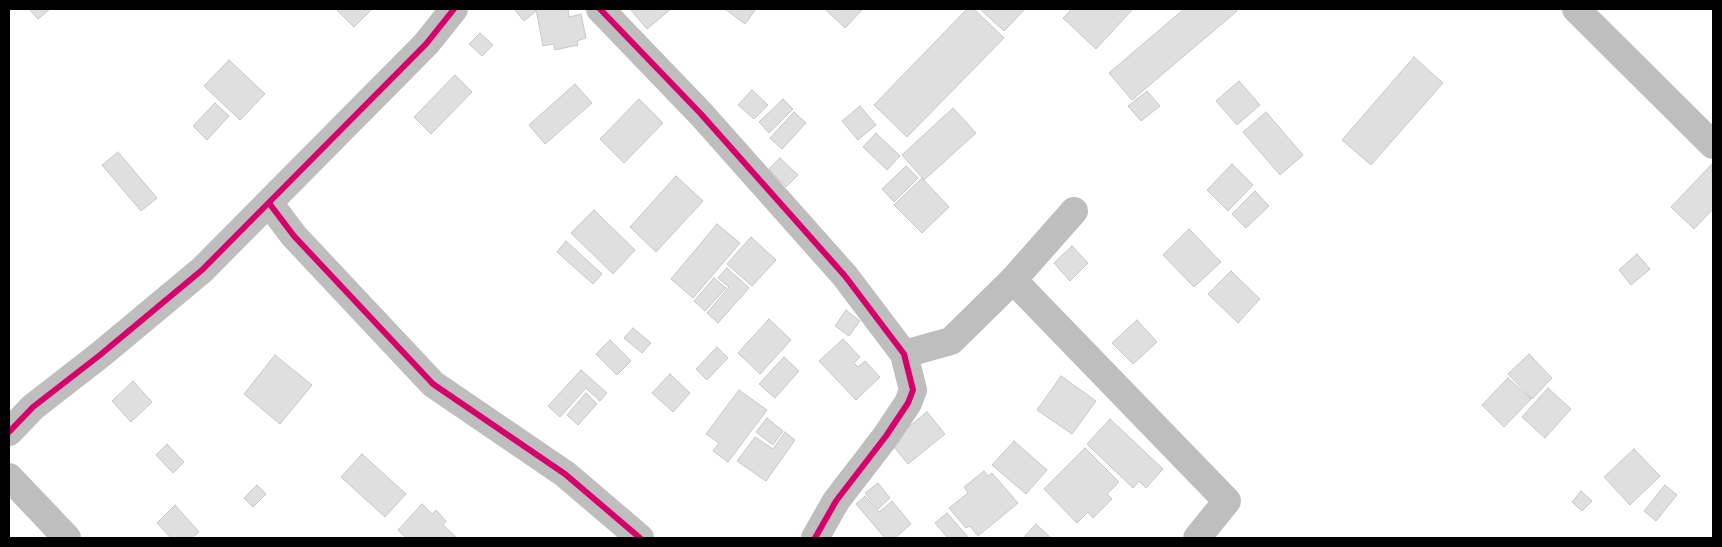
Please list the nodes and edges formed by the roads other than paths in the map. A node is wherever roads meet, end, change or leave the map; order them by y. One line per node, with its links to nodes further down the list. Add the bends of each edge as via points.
1 (454, 9): 5 (street, via 426,44)
2 (600, 9): 8 (street, via 701,114 845,276)
3 (1576, 9): 4 (street)
4 (1713, 145)
5 (269, 203): 9 (street, via 202,270 33,407); 12 (street, via 294,236 433,384 565,474)
6 (1074, 211): 7 (street)
7 (1013, 280): 8 (street, via 951,341); 14 (street, via 1227,501)
8 (904, 354): 13 (street, via 913,390 908,403 836,501)
9 (9, 432)
10 (9, 477): 11 (street)
11 (68, 538)
12 (640, 538)
13 (815, 538)
14 (1197, 538)

